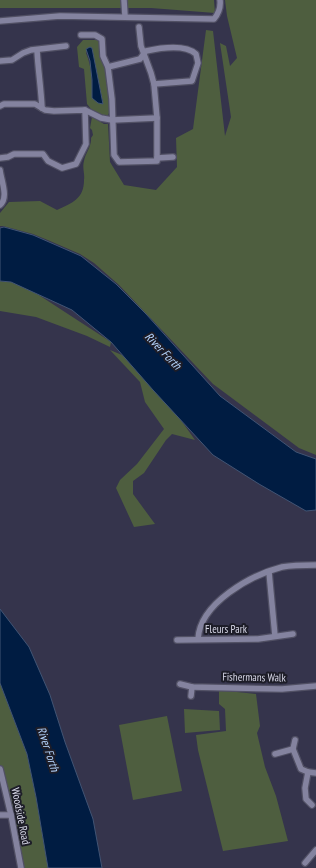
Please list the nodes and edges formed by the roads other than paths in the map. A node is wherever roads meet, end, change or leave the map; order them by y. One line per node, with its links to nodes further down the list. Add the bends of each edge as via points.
1 (124, 0): 3 (street)
2 (220, 0): 3 (street, via 219,13 214,19)
3 (125, 16): 4 (street, via 60,16)
4 (0, 21)
5 (140, 27): 9 (street, via 140,46)
6 (81, 35): 11 (street, via 95,35 102,39 103,56)
7 (66, 46): 8 (street)
8 (37, 50): 10 (street, via 23,53 12,60); 14 (street)
9 (143, 54): 11 (street, via 140,59); 12 (street); 12 (street, via 155,49 180,48 193,51 198,57 192,81)
10 (0, 61)
11 (108, 67): 17 (street)
12 (154, 84): 16 (street)
13 (0, 106): 14 (street, via 36,104)
14 (42, 108): 15 (street, via 54,111)
15 (85, 110): 17 (street); 19 (street, via 86,144 76,164 62,168 48,162 43,154 14,154)
16 (157, 118): 17 (street); 20 (street)
17 (112, 120): 20 (street, via 114,155 118,162 157,161)
18 (173, 157): 20 (street)
19 (0, 158)
20 (157, 158)
21 (0, 170): 22 (street, via 4,197)
22 (0, 205)
23 (316, 566): 24 (street, via 282,567)
24 (269, 572): 26 (street); 27 (street, via 244,583 222,597 204,618)
25 (293, 634): 26 (street, Fleurs Park)
26 (275, 636): 27 (street, Fleurs Park, via 258,639)
27 (198, 639): 28 (street, Fleurs Park)
28 (177, 640)
29 (180, 684): 31 (street, Fishermans Walk)
30 (316, 686): 31 (street, Fishermans Walk, via 282,689)
31 (192, 687): 32 (street)
32 (191, 696)
33 (295, 740): 34 (street)
34 (293, 749): 35 (street); 37 (street, via 301,769)
35 (276, 754)
36 (0, 769): 41 (street, Woodside Road)
37 (308, 772): 38 (street); 39 (street, via 306,799)
38 (316, 773)
39 (312, 805)
40 (0, 815): 41 (street)
41 (11, 815): 44 (street, Woodside Road)
42 (316, 850): 43 (street)
43 (305, 863)
44 (21, 868)

